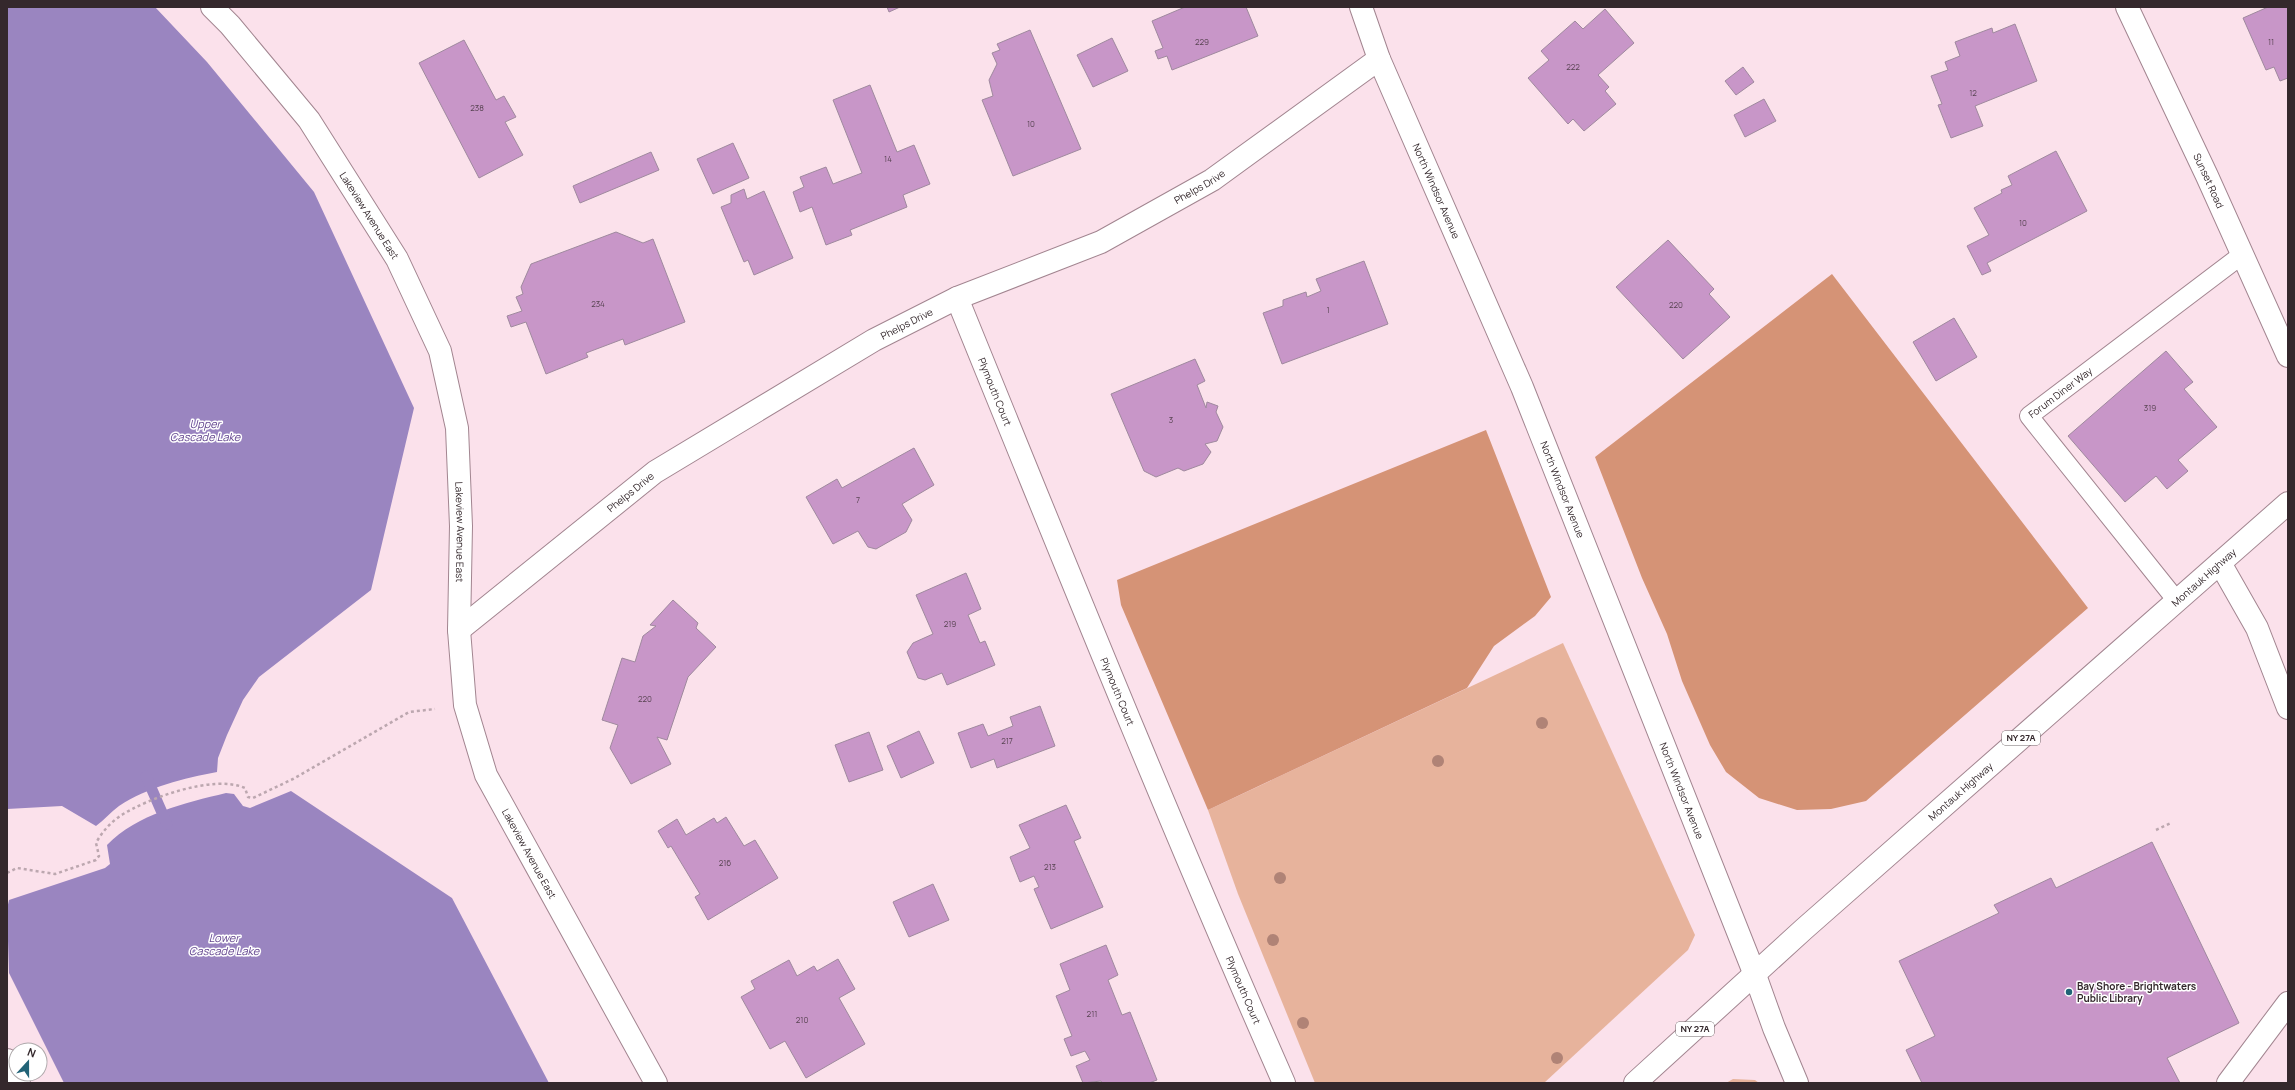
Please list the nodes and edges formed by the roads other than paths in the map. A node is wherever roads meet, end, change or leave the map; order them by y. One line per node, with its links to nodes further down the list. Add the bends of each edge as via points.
1 (212, 7): 11 (street, Lakeview Avenue East, via 309,120 397,259 440,351 458,428 461,526)
2 (1360, 7): 4 (street, North Windsor Avenue)
3 (2127, 7): 5 (street, Sunset Road)
4 (1379, 59): 6 (street, Phelps Drive, via 1212,180 1101,242); 13 (street, North Windsor Avenue, via 1522,387)
5 (2243, 254): 7 (street, Sunset Road); 10 (lane, Forum Diner Way, via 2028,416)
6 (957, 298): 11 (street, Phelps Drive, via 874,340 655,472); 18 (street, Plymouth Court, via 1233,967)
7 (2288, 356)
8 (2288, 503): 9 (street, Montauk Highway / NY 27A)
9 (2220, 563): 10 (street, Montauk Highway / NY 27A); 12 (street, via 2257,628)
10 (2177, 602): 13 (street, Montauk Highway / NY 27A, via 1804,929)
11 (459, 630): 17 (street, Lakeview Avenue East, via 465,705 486,775)
12 (2288, 708)
13 (1756, 975): 19 (street, Montauk Highway / NY 27A); 20 (street, North Windsor Avenue)
14 (2288, 1003): 21 (street)
15 (7, 1060): 16 (street)
16 (19, 1083)
17 (656, 1083)
18 (1284, 1083)
19 (1635, 1083)
20 (1797, 1083)
21 (2228, 1083)

